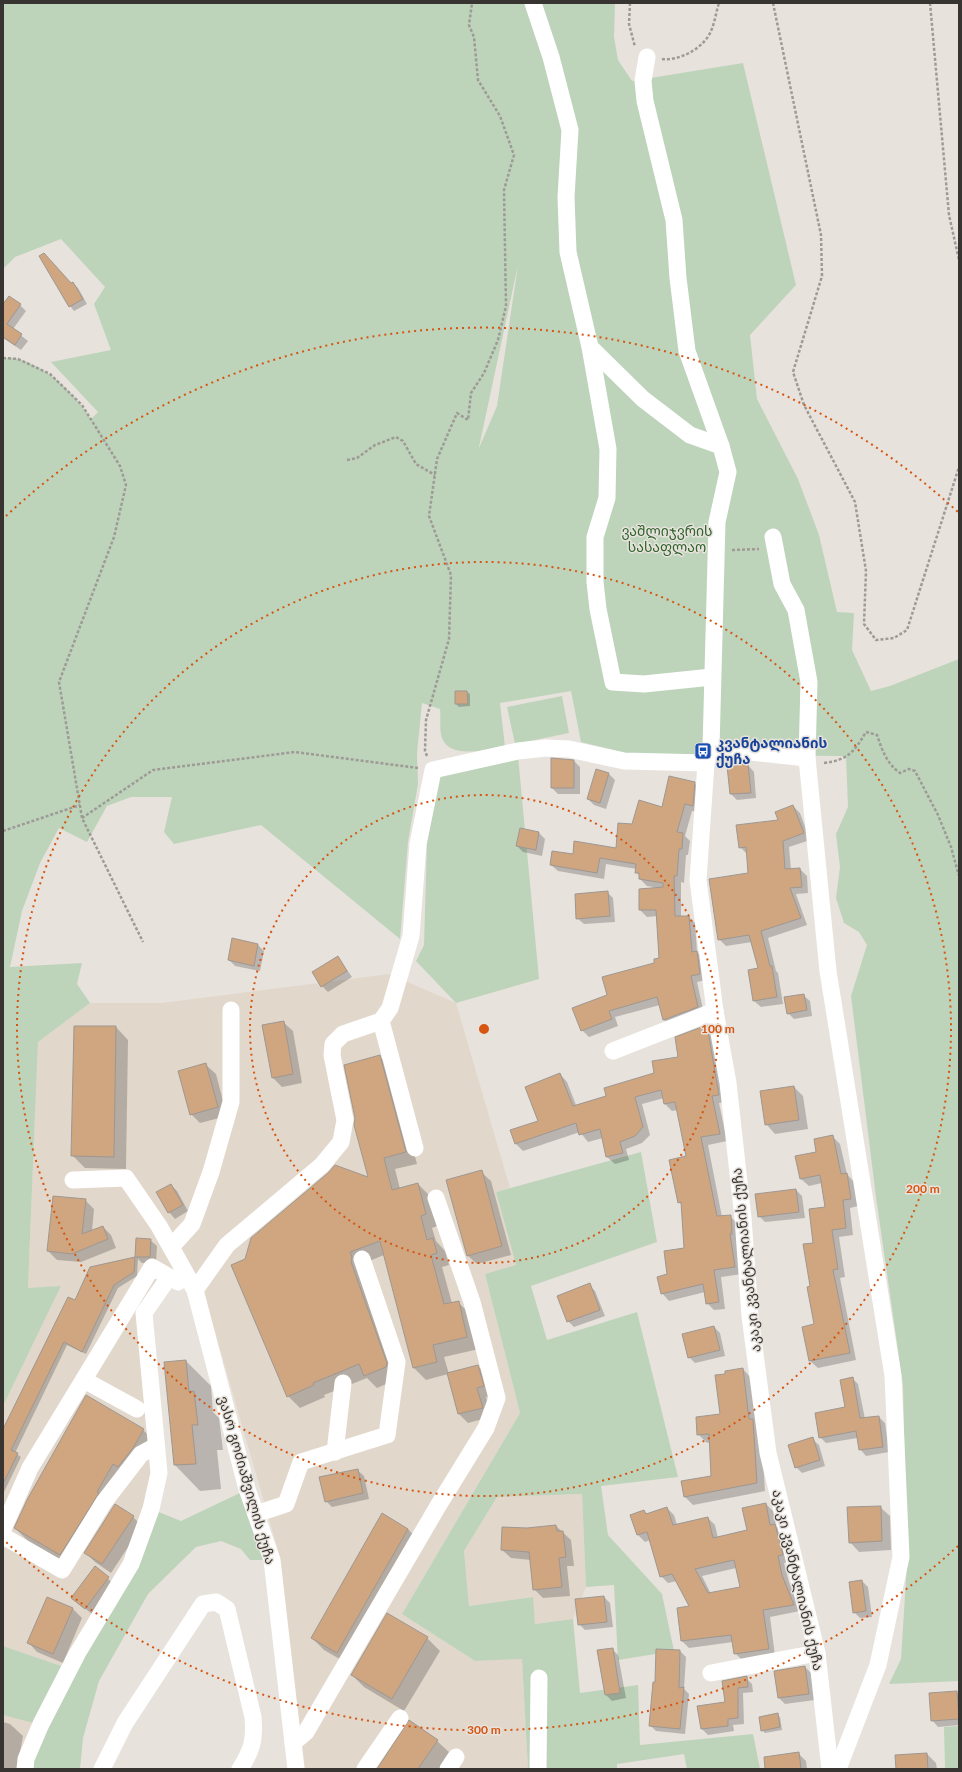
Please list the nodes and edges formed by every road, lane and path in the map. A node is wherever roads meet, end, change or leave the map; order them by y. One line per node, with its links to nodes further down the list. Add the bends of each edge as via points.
1 (472, 3): 14 (path, via 469,25 474,37 478,80 500,116 514,155 504,190 506,298 498,340 484,373 471,393 468,420 457,413 437,459)
2 (532, 3): 9 (street, via 551,58 570,130 566,197 568,252)
3 (630, 3): 7 (path, via 629,24 636,50)
4 (718, 3): 7 (path, via 711,31 703,44 684,55 667,60)
5 (773, 3): 13 (path, via 821,235 822,276 793,372 804,405 855,502 866,571 864,624 876,640 894,638 907,630)
6 (930, 3): 8 (path, via 949,214)
7 (647, 57): 11 (street, აკაკი კვანტალიანის ქუჩა, via 643,81 645,102 674,220 687,351)
8 (959, 260)
9 (590, 347): 11 (street, via 649,404 690,435); 16 (street, via 608,449 607,498 595,537 595,582 613,682 644,684)
10 (3, 358): 20 (path, via 18,359 50,374 82,405 120,466 126,485 114,537 58,682)
11 (721, 446): 16 (street, აკაკი კვანტალიანის ქუჩა, via 728,472 717,522)
12 (348, 460): 14 (path, via 357,458 376,445 396,437 403,441 416,464)
13 (959, 467)
14 (435, 476): 19 (path, via 429,516 451,575 449,639 426,720 425,751)
15 (773, 537): 18 (street, via 782,584 796,610 809,682)
16 (712, 677): 17 (street, აკაკი კვანტალიანის ქუჩა)
17 (709, 756): 18 (street); 19 (street, via 624,761 569,749 546,748 518,750); 26 (street, აკაკი კვანტალიანის ქუჩა, via 698,880)
18 (808, 762): 23 (path, via 832,762 851,754 866,732 877,735 884,756 895,769 900,773 909,769 915,771 951,846); 56 (street, via 828,971 893,1376 901,1558 878,1666)
19 (433, 770): 21 (path, via 295,752 153,770); 27 (street, via 418,844 411,936 390,1008)
20 (80, 805): 21 (path); 22 (path)
21 (82, 818): 24 (path)
22 (3, 830)
23 (959, 876)
24 (143, 942)
25 (231, 1010): 32 (street, via 231,1102 211,1172 192,1224)
26 (715, 1011): 28 (street); 44 (street, აკაკი კვანტალიანის ქუჩა, via 728,1083 743,1218 750,1316 768,1453)
27 (380, 1020): 29 (street); 35 (street, via 343,1034 333,1044 332,1055 345,1120 341,1142 322,1165 227,1245)
28 (613, 1051)
29 (415, 1148)
30 (73, 1180): 32 (street, ვასო გოძიაშვილის ქუჩა, via 126,1178)
31 (436, 1198): 48 (street, via 472,1302 497,1398 486,1428 306,1732)
32 (171, 1248): 35 (street, ვასო გოძიაშვილის ქუჩა)
33 (362, 1259): 40 (street, via 397,1362 387,1435)
34 (169, 1277): 35 (street); 36 (street, via 152,1267); 39 (street, via 144,1314)
35 (195, 1290): 41 (street, ვასო გოძიაშვილის ქუჩა, via 247,1490)
36 (84, 1380): 38 (street); 42 (street, via 30,1468)
37 (343, 1384): 40 (street)
38 (137, 1409)
39 (156, 1446): 43 (street, via 141,1454 104,1502 62,1570); 49 (street, via 159,1473 152,1509 131,1564 77,1654 41,1724 26,1759)
40 (335, 1452): 41 (street, via 301,1462 286,1504)
41 (256, 1514): 48 (street, ვასო გოძიაშვილის ქუჩა, via 272,1560)
42 (3, 1529)
43 (3, 1536)
44 (817, 1653): 45 (street); 55 (street, აკაკი კვანტალიანის ქუჩა)
45 (711, 1673)
46 (539, 1678): 54 (street)
47 (400, 1718): 53 (street)
48 (293, 1743): 52 (street, ვასო გოძიაშვილის ქუჩა)
49 (25, 1769)
50 (102, 1769): 51 (street, via 125,1723 203,1604 216,1602 227,1609 253,1717 255,1733 251,1751)
51 (240, 1769)
52 (296, 1769)
53 (365, 1769)
54 (538, 1769)
55 (830, 1769)
56 (838, 1769)

